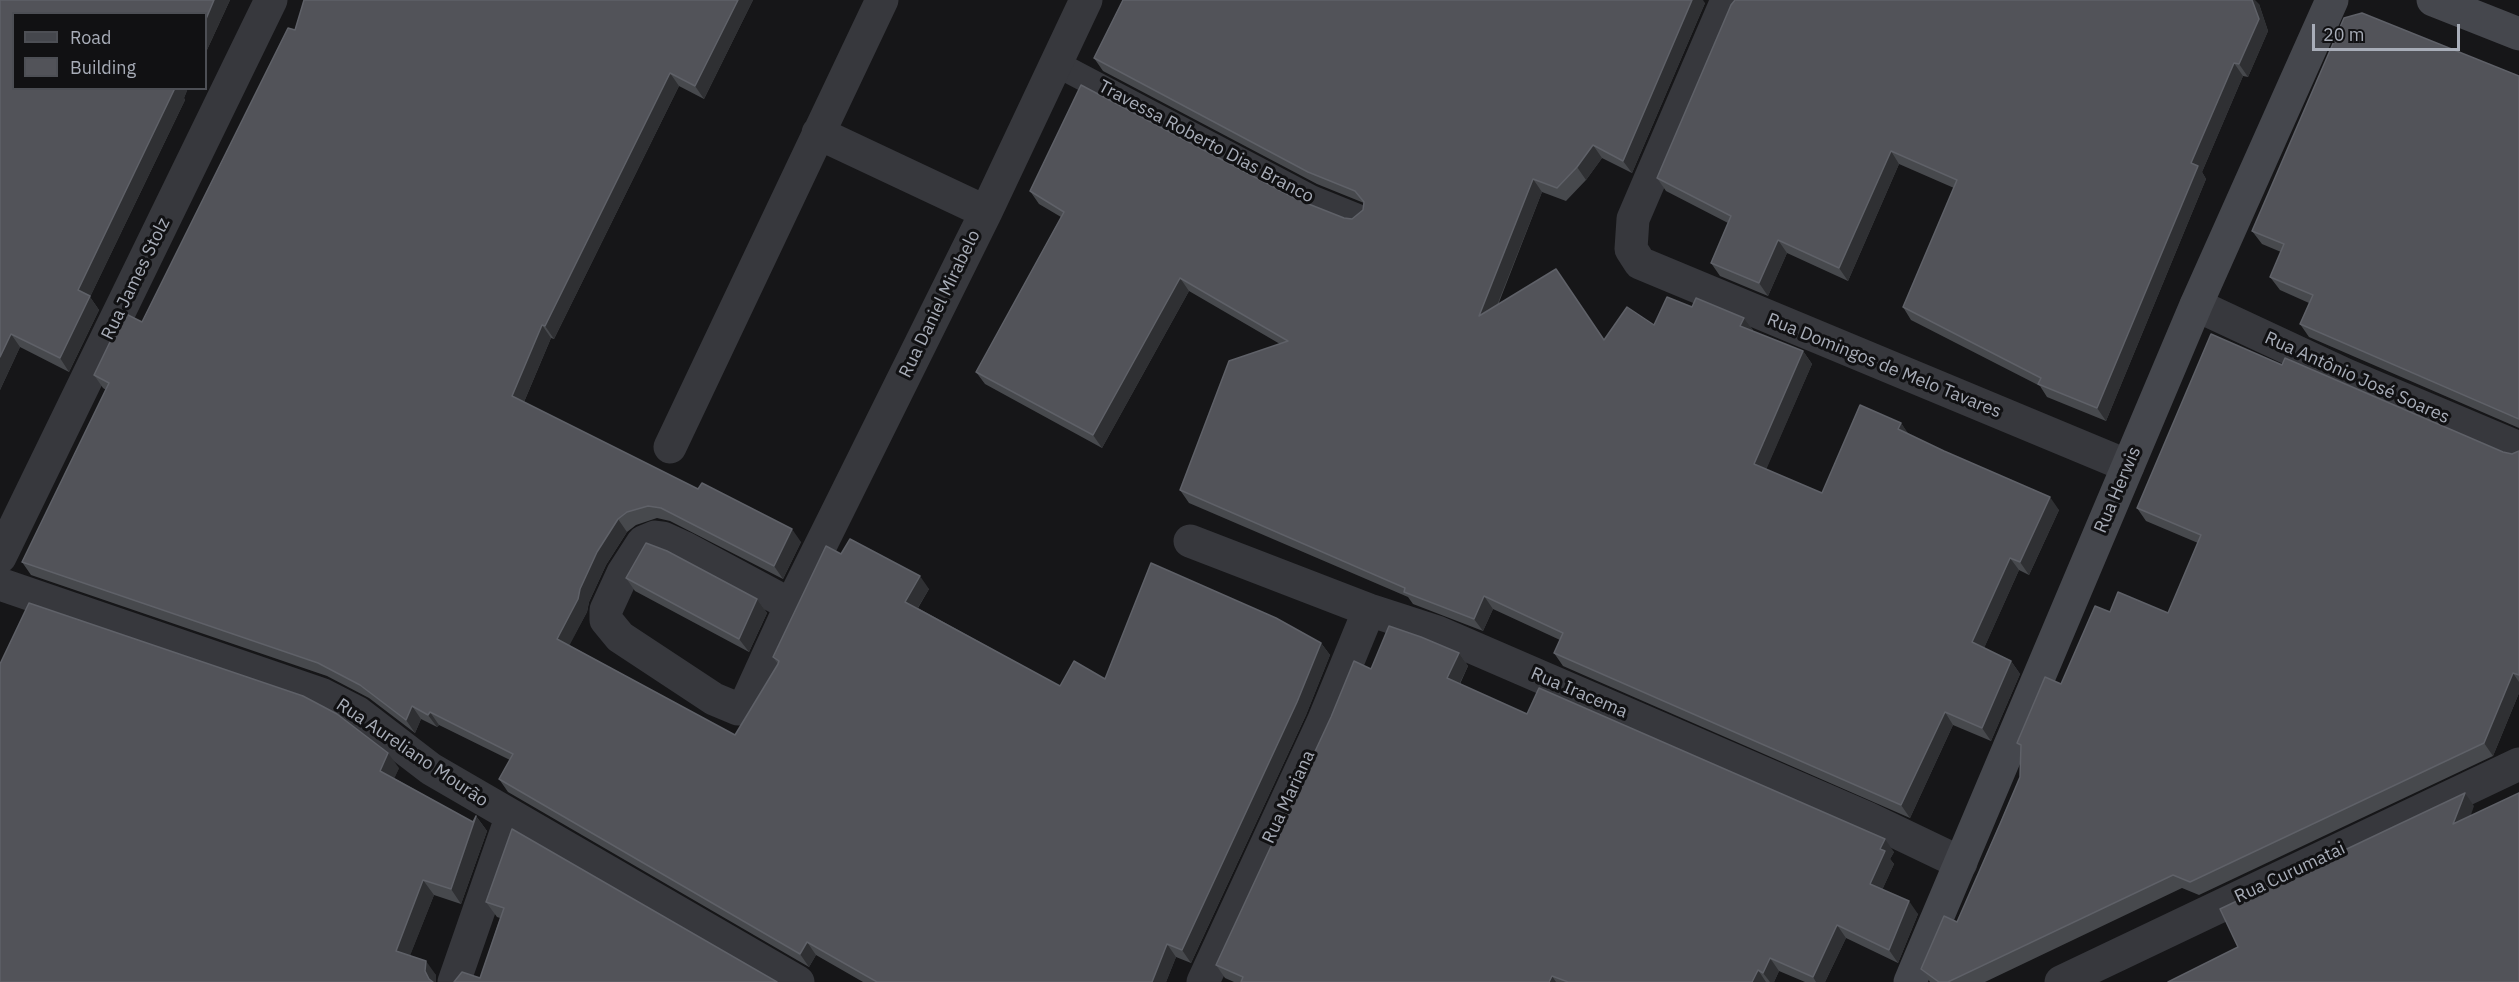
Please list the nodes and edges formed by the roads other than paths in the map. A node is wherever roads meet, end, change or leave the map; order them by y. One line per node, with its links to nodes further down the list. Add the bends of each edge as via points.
1 (272, 0): 17 (street, Rua James Stolz)
2 (882, 0): 9 (street)
3 (1086, 0): 8 (street, Rua Daniel Mirabelo)
4 (1727, 0): 15 (street, Rua Domingos de Melo Tavares, via 1633,219 1631,249 1640,263)
5 (2332, 0): 12 (main road, Rua Herwis)
6 (2433, 0): 7 (main road)
7 (2519, 34)
8 (1055, 63): 10 (street, Rua Daniel Mirabelo); 11 (lane, Travessa Roberto Dias Branco, via 1311,198)
9 (818, 133): 10 (street); 13 (street)
10 (986, 212): 19 (street, Rua Daniel Mirabelo)
11 (1358, 217)
12 (2196, 305): 14 (street, Rua Antônio José Soares, via 2346,375); 15 (main road, Rua Herwis)
13 (670, 447)
14 (2519, 448)
15 (2128, 466): 23 (main road, Rua Herwis)
16 (1190, 541): 20 (street, Rua Iracema)
17 (0, 557)
18 (0, 584): 22 (street, Rua Aureliano Mourão, via 321,694 358,713 431,769)
19 (790, 605): 19 (street, Rua Daniel Mirabelo, via 685,548 655,537 643,542 623,573 606,610 606,620 620,637 714,699 738,710 747,699)
20 (1370, 610): 23 (street, Rua Iracema, via 1437,632 1867,818); 26 (street, Rua Mariana)
21 (2519, 764): 28 (street, Rua Curumatai)
22 (511, 818): 24 (street); 25 (street, Rua Aureliano Mourão)
23 (1961, 863): 27 (main road, Rua Herwis)
24 (454, 982)
25 (798, 982)
26 (1203, 982)
27 (1910, 982)
28 (2061, 982)

